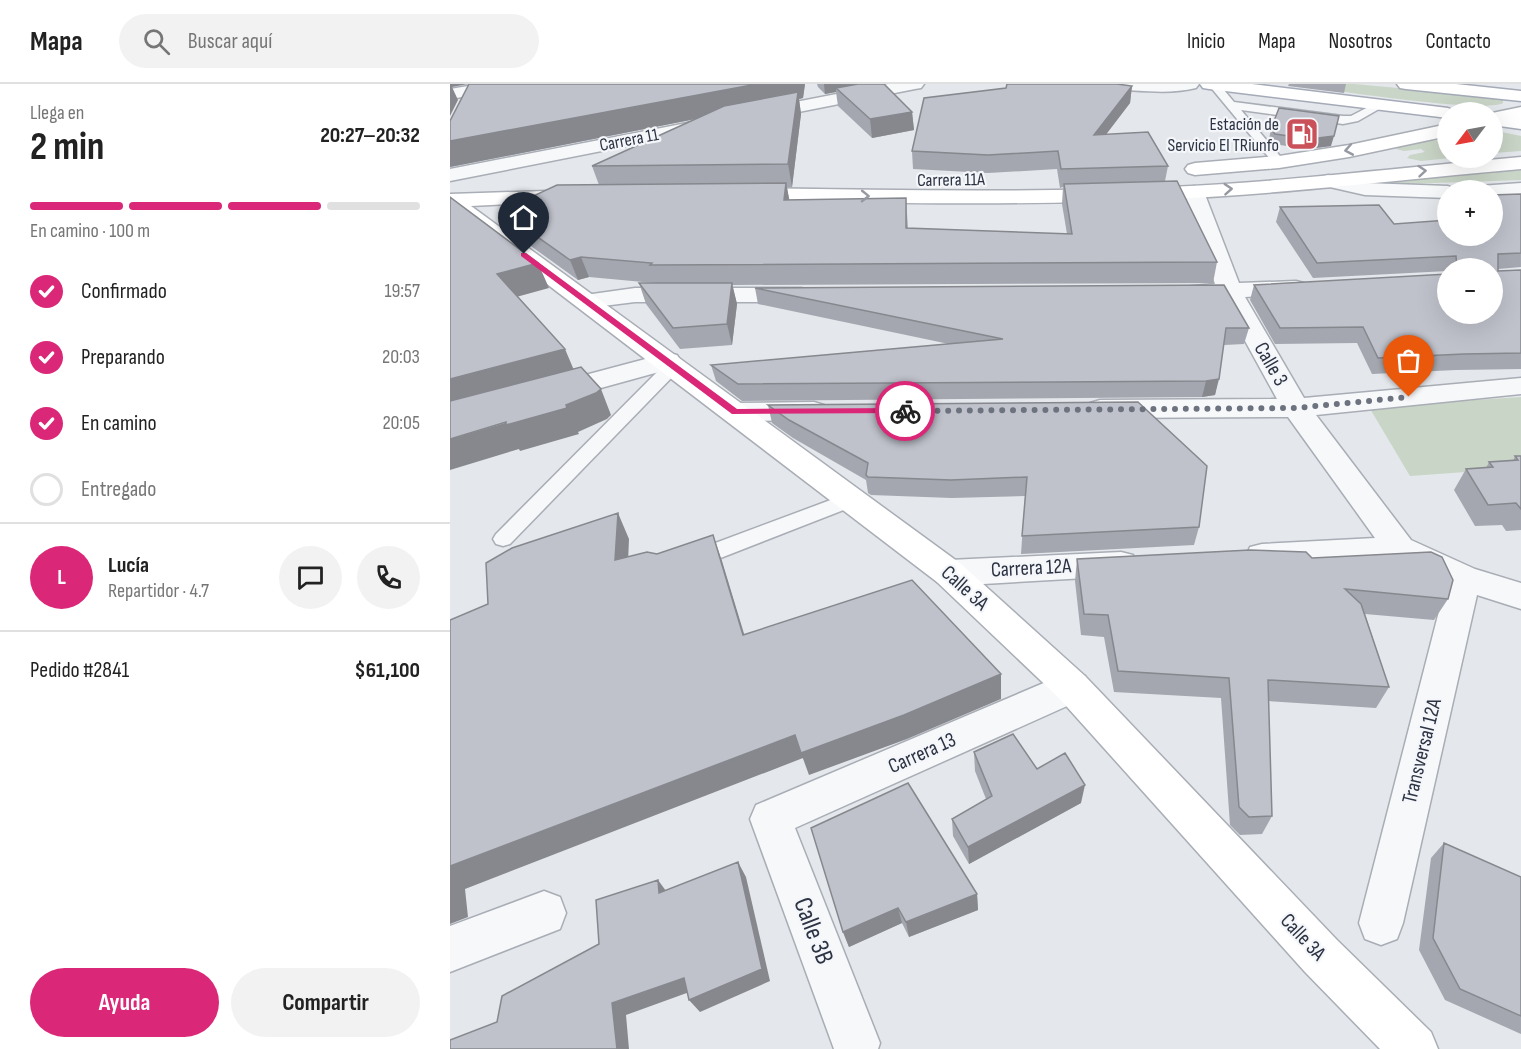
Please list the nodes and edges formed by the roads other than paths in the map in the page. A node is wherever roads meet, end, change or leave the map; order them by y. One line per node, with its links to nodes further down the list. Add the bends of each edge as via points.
1 (512, 84): 7 (street)
2 (915, 84): 22 (street, Carrera 11)
3 (1108, 84): 4 (street)
4 (1190, 84)
5 (1211, 84): 10 (lane); 11 (main road)
6 (1406, 84): 9 (main road)
7 (474, 90): 8 (street); 12 (street)
8 (450, 94)
9 (1521, 96)
10 (1232, 105): 11 (lane, via 1343,120 1354,119); 19 (lane)
11 (1380, 105): 13 (main road)
12 (464, 111)
13 (1437, 112)
14 (1521, 112): 15 (main road)
15 (1503, 116)
16 (1503, 120): 17 (main road)
17 (1521, 123)
18 (1437, 132): 19 (main road, one-way to 19)
19 (1279, 162): 21 (main road)
20 (1521, 163): 24 (main road, Carrera 11A, one-way to 20)
21 (1172, 171)
22 (450, 175)
23 (1080, 176): 28 (main road, Carrera 11A, one-way to 28, via 725,188 972,198)
24 (1328, 181): 28 (main road, Carrera 11A, one-way to 24); 29 (street, Carrera 11A, via 1365,189)
25 (450, 189): 30 (main road, via 597,191)
26 (1521, 189): 27 (street)
27 (1503, 190)
28 (1194, 192): 32 (street, Calle 3)
29 (1437, 192)
30 (450, 200): 35 (main road, Calle 3A)
31 (1320, 286): 32 (street)
32 (1230, 292): 33 (street); 39 (street, Calle 3)
33 (1159, 293)
34 (825, 294): 35 (street, via 635,295)
35 (587, 301): 36 (main road, Calle 3A)
36 (670, 363): 38 (street); 42 (main road, Calle 3A); 44 (lane)
37 (1521, 386): 39 (street)
38 (530, 399)
39 (1296, 408): 40 (street); 45 (street, Calle 3)
40 (1069, 410)
41 (842, 411): 42 (street)
42 (735, 412): 43 (main road, Calle 3A)
43 (852, 499): 48 (lane); 49 (main road, Calle 3A)
44 (503, 539)
45 (1400, 549): 46 (street); 50 (street)
46 (1234, 558)
47 (1151, 562): 49 (street, Carrera 12A)
48 (678, 566)
49 (949, 573): 52 (main road, Calle 3A)
50 (1464, 578): 51 (street); 55 (street, Transversal 12A)
51 (1521, 596)
52 (1072, 687): 53 (street, Carrera 13); 58 (main road, Calle 3A, via 1321,956)
53 (771, 819): 57 (street, Calle 3B)
54 (544, 913): 56 (street)
55 (1381, 924)
56 (450, 949)
57 (856, 1044)
58 (1414, 1049)

